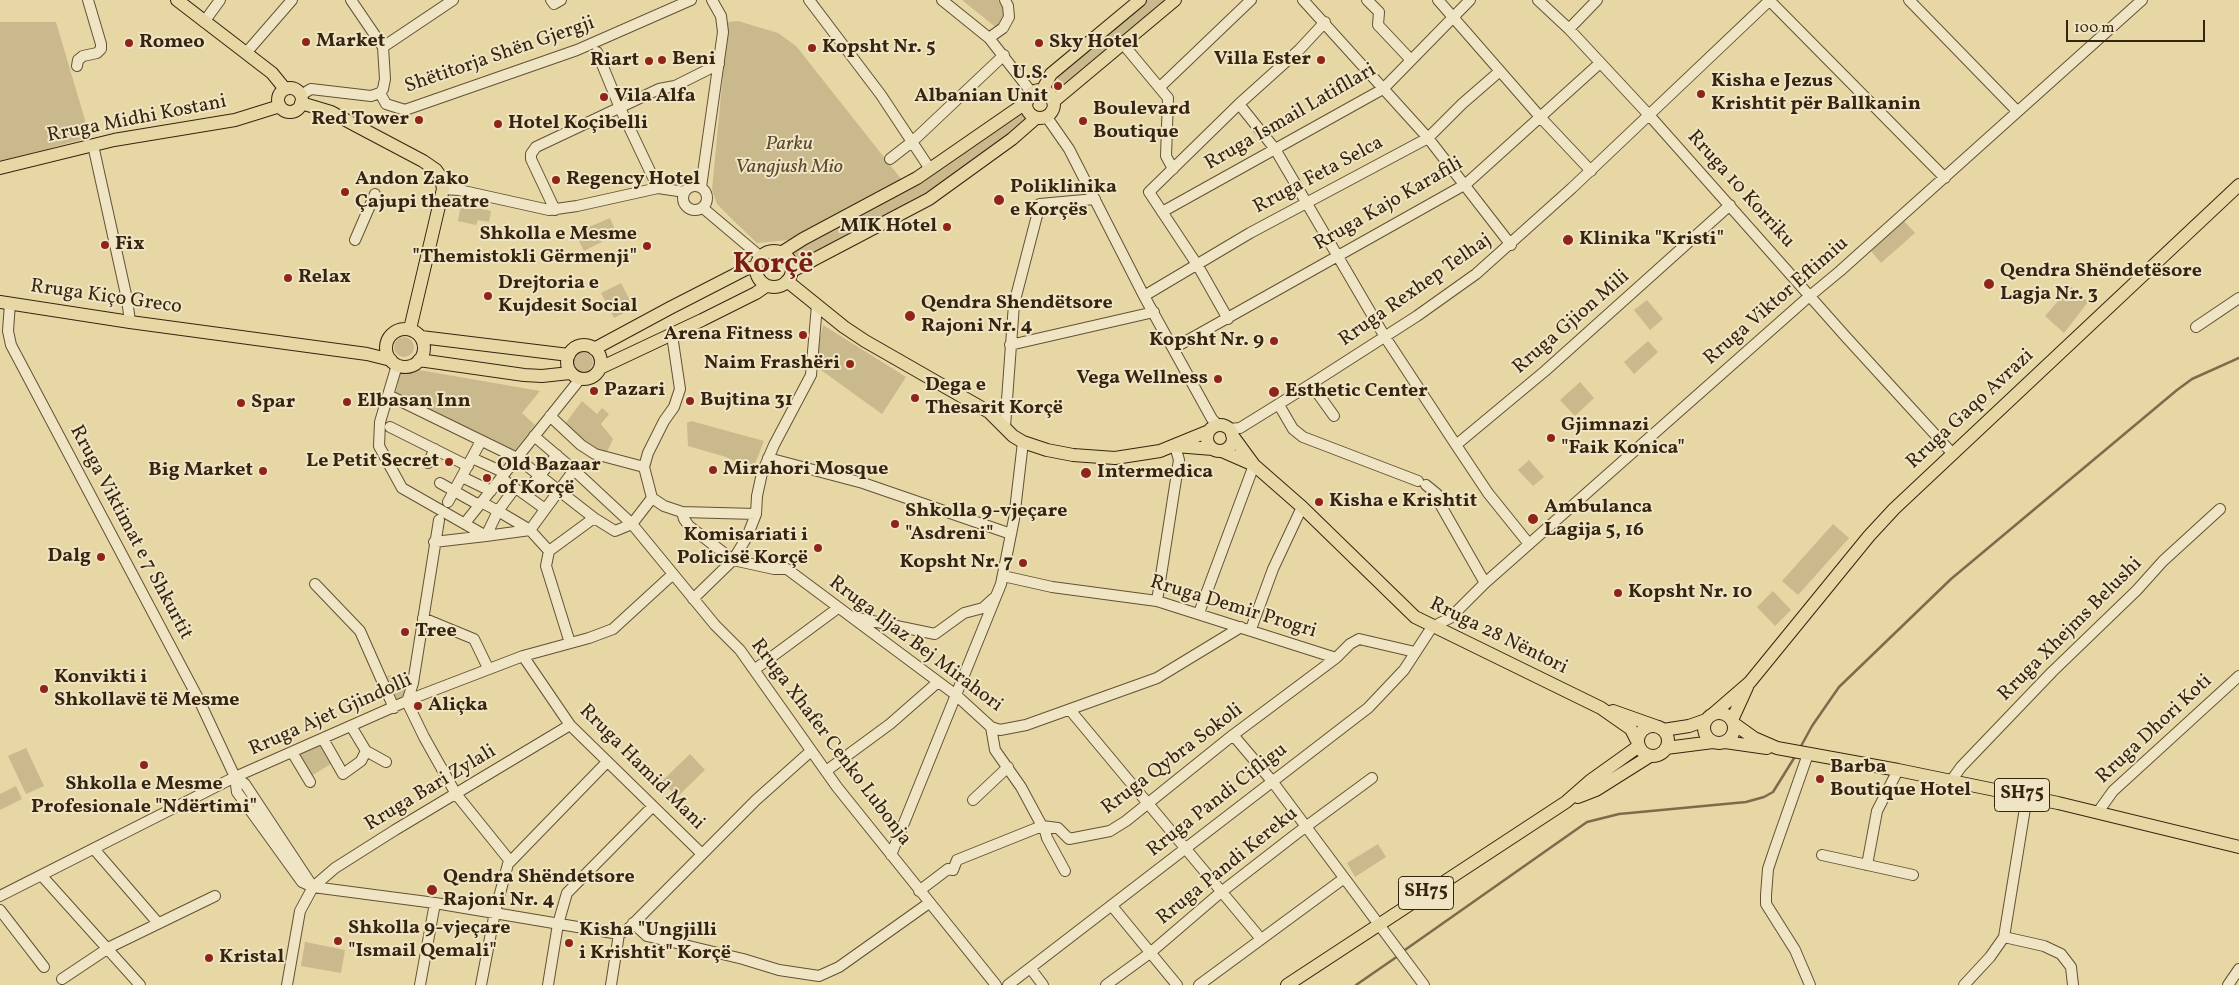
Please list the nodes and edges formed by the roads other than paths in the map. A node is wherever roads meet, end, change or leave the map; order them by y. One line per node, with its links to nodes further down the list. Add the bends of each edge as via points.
1 (88, 0): 37 (street, via 101,44 97,53 83,56)
2 (177, 0): 25 (main road)
3 (220, 0): 25 (street)
4 (292, 0): 32 (street)
5 (453, 0): 30 (street)
6 (690, 0): 42 (street, Shëtitorja Shën Gjergji, via 577,50 405,110 386,104)
7 (712, 0): 35 (street, via 723,23)
8 (809, 0): 54 (street)
9 (942, 0): 28 (street)
10 (1005, 0): 28 (street, via 1009,17 1003,28)
11 (1140, 0): 43 (main road, via 1051,74)
12 (1175, 0): 29 (main road)
13 (1251, 0): 39 (street)
14 (1302, 0): 26 (street)
15 (1367, 0): 34 (street, via 1379,12 1378,25)
16 (1438, 0): 24 (street)
17 (1470, 0): 24 (street, Rruga Ismail Latifllari)
18 (1538, 0): 27 (street, Rruga 10 Korriku)
19 (1598, 0): 27 (street)
20 (1769, 0): 50 (street, Rruga Rexhep Telhaj); 62 (street)
21 (1909, 0): 49 (street)
22 (2142, 0): 49 (street, Rruga Viktor Eftimiu)
23 (355, 1): 30 (street)
24 (1453, 17): 34 (street, Rruga Ismail Latifllari); 38 (street)
25 (204, 22): 32 (main road)
26 (1324, 22): 40 (street); 46 (street, via 1300,50)
27 (1568, 29): 36 (street, Rruga 10 Korriku)
28 (989, 38): 33 (street)
29 (1123, 44): 39 (street); 45 (main road)
30 (383, 47): 42 (street, via 385,79)
31 (597, 52): 48 (street)
32 (246, 53): 41 (main road, via 272,73)
33 (1004, 55): 43 (street); 54 (street)
34 (1411, 60): 40 (street, Rruga Ismail Latifllari)
35 (719, 64): 48 (street); 65 (street)
36 (1600, 64): 50 (street, Rruga 10 Korriku); 52 (street, Rruga Kajo Karafili)
37 (77, 66)
38 (1500, 71): 52 (street); 53 (street, Rruga Feta Selca)
39 (1160, 88): 60 (street, via 1169,102 1166,156)
40 (1383, 89): 53 (street); 56 (street, Rruga Ismail Latifllari)
41 (285, 90): 44 (main road, via 292,88); 47 (main road, via 280,95)
42 (380, 93): 44 (street, via 371,96 310,89)
43 (1034, 95): 45 (main road, via 1048,94); 51 (main road, via 1028,112); 59 (main road)
44 (301, 99): 47 (main road, via 294,111 286,111); 67 (main road, via 436,170 441,177)
45 (1053, 102): 51 (main road, via 1051,112)
46 (1239, 104): 56 (street); 60 (street)
47 (280, 106): 55 (main road, Rruga Midhi Kostani, via 235,120)
48 (620, 108): 66 (street); 74 (street, via 533,151 531,159)
49 (2017, 111): 62 (street, Rruga Viktor Eftimiu)
50 (1650, 115): 61 (street, Rruga Rexhep Telhaj); 72 (street, Rruga 10 Korriku)
51 (1041, 117): 70 (street, via 1068,149); 82 (main road, via 929,199)
52 (1540, 118): 61 (street); 63 (street, Rruga Kajo Karafili)
53 (1428, 138): 63 (street); 71 (street, Rruga Feta Selca, via 1368,168)
54 (913, 141): 57 (street); 59 (street)
55 (93, 145): 58 (main road, Rruga Midhi Kostani); 91 (street, via 128,299)
56 (1275, 149): 71 (street); 75 (street, Rruga Ismail Latifllari)
57 (890, 159)
58 (0, 168)
59 (930, 169): 78 (main road)
60 (1173, 169): 75 (street, via 1149,192)
61 (1591, 171): 77 (street, Rruga Rexhep Telhaj)
62 (1945, 178): 84 (street, Rruga Viktor Eftimiu)
63 (1466, 184): 77 (street); 79 (street, Rruga Kajo Karafili)
64 (2239, 185): 121 (main road, Rruga Gaqo Avrazi)
65 (701, 187): 68 (street, via 692,186); 73 (street, via 708,197)
66 (658, 188): 68 (street); 74 (street)
67 (442, 189): 74 (street); 93 (main road)
68 (685, 192): 73 (street, via 683,201 688,209 697,211)
69 (375, 194): 76 (street)
70 (1095, 199): 85 (street); 96 (street, via 1040,204 1014,304)
71 (1308, 204): 79 (street); 81 (street, Rruga Feta Selca, via 1250,233)
72 (1730, 205): 84 (street, Rruga 10 Korriku); 117 (street, Rruga Gjion Mili, via 1545,371)
73 (703, 208): 80 (street)
74 (554, 210)
75 (1162, 212): 81 (street)
76 (356, 240)
77 (1511, 245): 95 (street, Rruga Rexhep Telhaj, via 1471,278)
78 (782, 253): 80 (main road, via 770,251); 82 (main road, via 790,260)
79 (1337, 256): 90 (street, Rruga Kajo Karafili); 95 (street)
80 (758, 262): 83 (main road, via 758,278); 99 (main road)
81 (1198, 266): 85 (street, Rruga Feta Selca); 90 (street)
82 (789, 276): 83 (main road, via 777,287); 88 (main road, Rruga 28 Nëntori)
83 (766, 286): 94 (main road)
84 (1810, 295): 121 (street, Rruga 10 Korriku); 156 (street, Rruga Viktor Eftimiu)
85 (1144, 296): 89 (street)
86 (2239, 298): 92 (street)
87 (5, 303): 91 (main road, Rruga Kiço Greco); 208 (street, Rruga Viktimat e 7 Shkurtit, via 11,345 199,700)
88 (816, 305): 112 (main road, Rruga 28 Nëntori, via 865,341 989,412); 124 (street, via 811,375)
89 (1154, 312): 96 (street); 98 (street)
90 (1228, 319): 98 (street, Rruga Kajo Karafili)
91 (130, 322): 100 (main road, Rruga Kiço Greco)
92 (2196, 327)
93 (415, 333): 97 (main road, via 394,332); 101 (main road); 102 (main road, via 424,349)
94 (672, 335): 104 (main road); 128 (street, via 680,388)
95 (1386, 337): 106 (street, Rruga Rexhep Telhaj); 117 (street)
96 (1010, 345): 112 (street)
97 (386, 346): 100 (main road); 103 (main road)
98 (1174, 348): 113 (street, via 1212,419)
99 (594, 349): 101 (main road, via 580,346); 104 (main road, via 600,357)
100 (367, 354): 103 (main road, Rruga Kiço Greco)
101 (569, 355): 105 (main road, via 568,367)
102 (420, 360): 103 (main road, via 407,367); 105 (main road, via 524,375)
103 (394, 362): 107 (street)
104 (600, 368): 105 (main road, via 590,378)
105 (575, 376): 109 (street)
106 (1311, 384): 108 (street, Rruga Rexhep Telhaj); 110 (street)
107 (388, 395): 115 (street); 150 (street, via 380,422 378,446 402,488)
108 (1278, 405): 113 (street, Rruga Rexhep Telhaj, via 1240,428); 161 (street, via 1303,437 1422,483 1437,494)
109 (550, 416): 114 (street); 128 (street, via 595,454)
110 (1334, 416)
111 (390, 427): 119 (street)
112 (1005, 427): 116 (main road, Rruga 28 Nëntori)
113 (1222, 430): 118 (main road, Rruga 28 Nëntori); 120 (main road, via 1208,444); 120 (main road, via 1232,442 1228,448); 127 (main road, Rruga 28 Nëntori)
114 (534, 436): 122 (street, Rruga Xhafer Cenko Lubonja); 123 (street)
115 (481, 441): 123 (street); 125 (street)
116 (1022, 442): 118 (main road, Rruga 28 Nëntori, via 1094,458 1136,455); 153 (street)
117 (1456, 445): 156 (street, via 1488,493)
118 (1175, 446): 120 (main road, Rruga 28 Nëntori); 165 (street, via 1179,460)
119 (435, 449): 125 (street); 126 (street)
120 (1217, 450): 127 (main road, Rruga 28 Nëntori)
121 (1952, 452): 180 (main road, Rruga Gaqo Avrazi, via 1868,536)
122 (557, 455): 129 (street, Rruga Xhafer Cenko Lubonja); 131 (street)
123 (517, 458): 130 (street); 131 (street)
124 (768, 458): 147 (street, via 757,496); 153 (street, via 863,483)
125 (470, 462): 130 (street); 132 (street)
126 (428, 464)
127 (1254, 465): 142 (main road, Rruga 28 Nëntori); 167 (street)
128 (644, 467): 139 (street)
129 (574, 470): 137 (street); 151 (street, Rruga Xhafer Cenko Lubonja)
130 (503, 475): 134 (street); 136 (street)
131 (539, 476): 137 (street); 138 (street)
132 (462, 477): 135 (street); 136 (street)
133 (440, 483): 135 (street)
134 (515, 488): 138 (street); 145 (street)
135 (454, 491): 140 (street); 141 (street)
136 (491, 491): 141 (street)
137 (558, 491): 143 (street); 148 (street)
138 (524, 494): 143 (street)
139 (652, 498): 146 (street); 151 (street)
140 (448, 502)
141 (480, 504): 145 (street); 150 (street)
142 (1302, 507): 170 (main road, Rruga 28 Nëntori, via 1415,617); 171 (street)
143 (545, 509): 152 (street)
144 (2220, 509): 211 (street, Rruga Xhejms Belushi, via 2052,672)
145 (498, 512): 152 (street); 154 (street)
146 (682, 512): 147 (street); 158 (street, via 689,526)
147 (756, 514): 158 (street)
148 (594, 518): 151 (street, via 615,531); 157 (street)
149 (439, 520): 155 (street)
150 (465, 523): 154 (street)
151 (632, 524): 159 (street, Rruga Xhafer Cenko Lubonja)
152 (530, 530): 154 (street); 157 (street)
153 (1011, 534): 160 (street)
154 (486, 536): 155 (street)
155 (434, 542): 169 (street)
156 (1530, 544): 161 (street, Rruga Viktor Eftimiu)
157 (550, 551): 172 (street, via 546,566)
158 (733, 560): 164 (street); 166 (street, Rruga Iljaz Bej Mirahori, via 787,570)
159 (673, 574): 164 (street, Rruga Xhafer Cenko Lubonja); 172 (street, Rruga Ajet Gjindolli, via 613,629)
160 (1003, 576): 163 (street); 165 (street, Rruga Demir Progri, via 1052,587)
161 (1485, 583): 170 (street, Rruga Viktor Eftimiu, via 1450,618)
162 (315, 584): 183 (street, via 360,631)
163 (996, 597): 168 (street, via 983,608 964,613 935,634); 181 (street)
164 (693, 599): 177 (street, Rruga Xhafer Cenko Lubonja)
165 (1157, 601): 167 (street, Rruga Demir Progri)
166 (838, 608): 168 (street, Rruga Iljaz Bej Mirahori); 177 (street)
167 (1199, 613): 171 (street, Rruga Demir Progri)
168 (852, 616): 179 (street, Rruga Iljaz Bej Mirahori)
169 (423, 618): 176 (street, via 474,639); 182 (street)
170 (1432, 627): 173 (street, Rruga Pandi Cifligu); 184 (main road, Rruga 28 Nëntori)
171 (1246, 628): 175 (street, Rruga Demir Progri); 185 (street, Rruga Iljaz Bej Mirahori, via 1157,678)
172 (570, 643): 174 (street, Rruga Ajet Gjindolli)
173 (1415, 652): 175 (street, Rruga Demir Progri, via 1359,639); 210 (street, Rruga Pandi Cifligu, via 1404,670 1368,708)
174 (523, 656): 176 (street, Rruga Ajet Gjindolli); 188 (street, Rruga Hamid Mani)
175 (1336, 658): 192 (street, Rruga Qybra Sokoli)
176 (488, 668): 182 (street, Rruga Ajet Gjindolli)
177 (754, 670): 198 (street, Rruga Xhafer Cenko Lubonja)
178 (2239, 676): 219 (street, Rruga Dhori Koti, via 2113,791)
179 (938, 682): 181 (street, Rruga Iljaz Bej Mirahori); 207 (street, via 890,724)
180 (1750, 682): 186 (main road, Rruga Gaqo Avrazi); 187 (main road, Rruga Gaqo Avrazi)
181 (956, 695): 190 (street, Rruga Iljaz Bej Mirahori); 226 (street)
182 (407, 702): 183 (street, Rruga Ajet Gjindolli); 213 (street)
183 (394, 708): 189 (street, Rruga Ajet Gjindolli)
184 (1601, 708): 191 (main road, Rruga 28 Nëntori); 195 (main road, Rruga 28 Nëntori, via 1631,728)
185 (1070, 710): 190 (street, Rruga Iljaz Bej Mirahori, via 1007,730); 217 (street)
186 (1710, 717): 187 (main road, SH75, via 1725,714); 191 (main road, SH75, via 1689,726); 194 (main road, via 1705,732)
187 (1733, 722): 194 (main road, via 1732,736); 197 (main road, SH75, via 1741,730)
188 (570, 725): 204 (street, Rruga Hamid Mani); 213 (street, Rruga Bari Zylali)
189 (352, 726): 193 (street, Rruga Ajet Gjindolli); 199 (street)
190 (991, 727): 205 (street, via 995,750)
191 (1662, 729): 195 (main road, SH75, via 1654,726 1645,729 1639,736); 196 (main road, via 1668,738)
192 (1233, 735): 210 (street); 217 (street, Rruga Qybra Sokoli)
193 (323, 739): 199 (street, via 343,774 361,761); 200 (street, Rruga Ajet Gjindolli)
194 (1719, 742): 196 (main road, SH75); 197 (main road, SH75)
195 (1639, 744): 202 (main road, via 1644,754); 216 (main road, SH75)
196 (1666, 748): 202 (main road, SH75, via 1660,754)
197 (1776, 748): 201 (main road, SH75)
198 (811, 750): 207 (street, Rruga Xhafer Cenko Lubonja); 225 (street)
199 (366, 751): 203 (street)
200 (292, 752): 208 (street, Rruga Ajet Gjindolli); 212 (street)
201 (1806, 754): 206 (main road, SH75); 272 (street, via 1768,869 1766,904 1795,950)
202 (1650, 756): 216 (main road, SH75, via 1596,790)
203 (386, 762)
204 (607, 762): 218 (street, Rruga Hamid Mani); 228 (street)
205 (1008, 767): 215 (street); 220 (street)
206 (1898, 770): 211 (main road, SH75); 229 (street, via 1877,810)
207 (826, 771): 226 (street, Rruga Xhafer Cenko Lubonja)
208 (235, 777): 224 (street, Rruga Ajet Gjindolli); 234 (street, Rruga Viktimat e 7 Shkurtit, via 245,784)
209 (1372, 778): 221 (street, Rruga Pandi Kereku)
210 (1272, 781): 221 (street); 223 (street, Rruga Pandi Cifligu)
211 (1951, 781): 214 (main road, SH75)
212 (310, 782)
213 (456, 794): 228 (street); 234 (street, Rruga Bari Zylali, via 335,868)
214 (2027, 796): 219 (main road, SH75); 249 (street)
215 (973, 800)
216 (1566, 802): 247 (main road, SH75)
217 (1148, 805): 220 (street, Rruga Qybra Sokoli, via 1110,831 1068,839 1058,828); 223 (street)
218 (653, 806): 225 (street, Rruga Hamid Mani); 246 (street, via 567,893)
219 (2098, 812): 222 (main road, SH75)
220 (1043, 827): 230 (street); 235 (street, via 956,860 953,870 948,869)
221 (1305, 827): 233 (street); 236 (street, Rruga Pandi Kereku)
222 (2239, 847)
223 (1184, 848): 236 (street); 241 (street, Rruga Pandi Cifligu)
224 (94, 849): 232 (street, Rruga Ajet Gjindolli); 245 (street)
225 (702, 854): 244 (street)
226 (891, 855): 235 (street, Rruga Xhafer Cenko Lubonja)
227 (1822, 855): 229 (street)
228 (510, 861): 243 (street)
229 (1867, 865): 231 (street)
230 (1065, 871)
231 (1913, 875)
232 (42, 876): 237 (street, Rruga Ajet Gjindolli); 251 (street)
233 (1344, 879): 247 (street); 250 (street)
234 (313, 887): 239 (street); 259 (street, via 300,911)
235 (919, 891): 240 (street, Rruga Xhafer Cenko Lubonja)
236 (1220, 893): 250 (street); 252 (street, Rruga Pandi Kereku)
237 (0, 896)
238 (215, 896): 245 (street)
239 (435, 903): 243 (street); 260 (street)
240 (929, 903): 257 (street); 264 (street, Rruga Xhafer Cenko Lubonja)
241 (1112, 906): 252 (street); 255 (street, Rruga Pandi Cifligu)
242 (0, 910): 253 (street)
243 (495, 912): 246 (street); 261 (street)
244 (633, 923): 248 (street); 257 (street, via 647,936 744,958)
245 (158, 924): 251 (street)
246 (558, 924): 248 (street); 262 (street)
247 (1378, 924): 270 (main road, SH75); 271 (street)
248 (619, 934): 263 (street)
249 (2004, 937): 273 (street, via 1990,958); 274 (street, via 2044,946 2061,954 2071,967)
250 (1261, 939): 269 (street)
251 (107, 949): 256 (street); 258 (street)
252 (1150, 953): 267 (street, Rruga Pandi Kereku); 268 (street)
253 (44, 967)
254 (2239, 968): 275 (street)
255 (1031, 969): 265 (street, Rruga Pandi Cifligu); 266 (street)
256 (62, 979)
257 (820, 981)
258 (140, 985)
259 (287, 985)
260 (420, 985)
261 (481, 985)
262 (548, 985)
263 (612, 985)
264 (996, 985)
265 (1008, 985)
266 (1043, 985)
267 (1106, 985)
268 (1177, 985)
269 (1199, 985)
270 (1287, 985)
271 (1424, 985)
272 (1810, 985)
273 (1964, 985)
274 (2073, 985)
275 (2228, 985)

